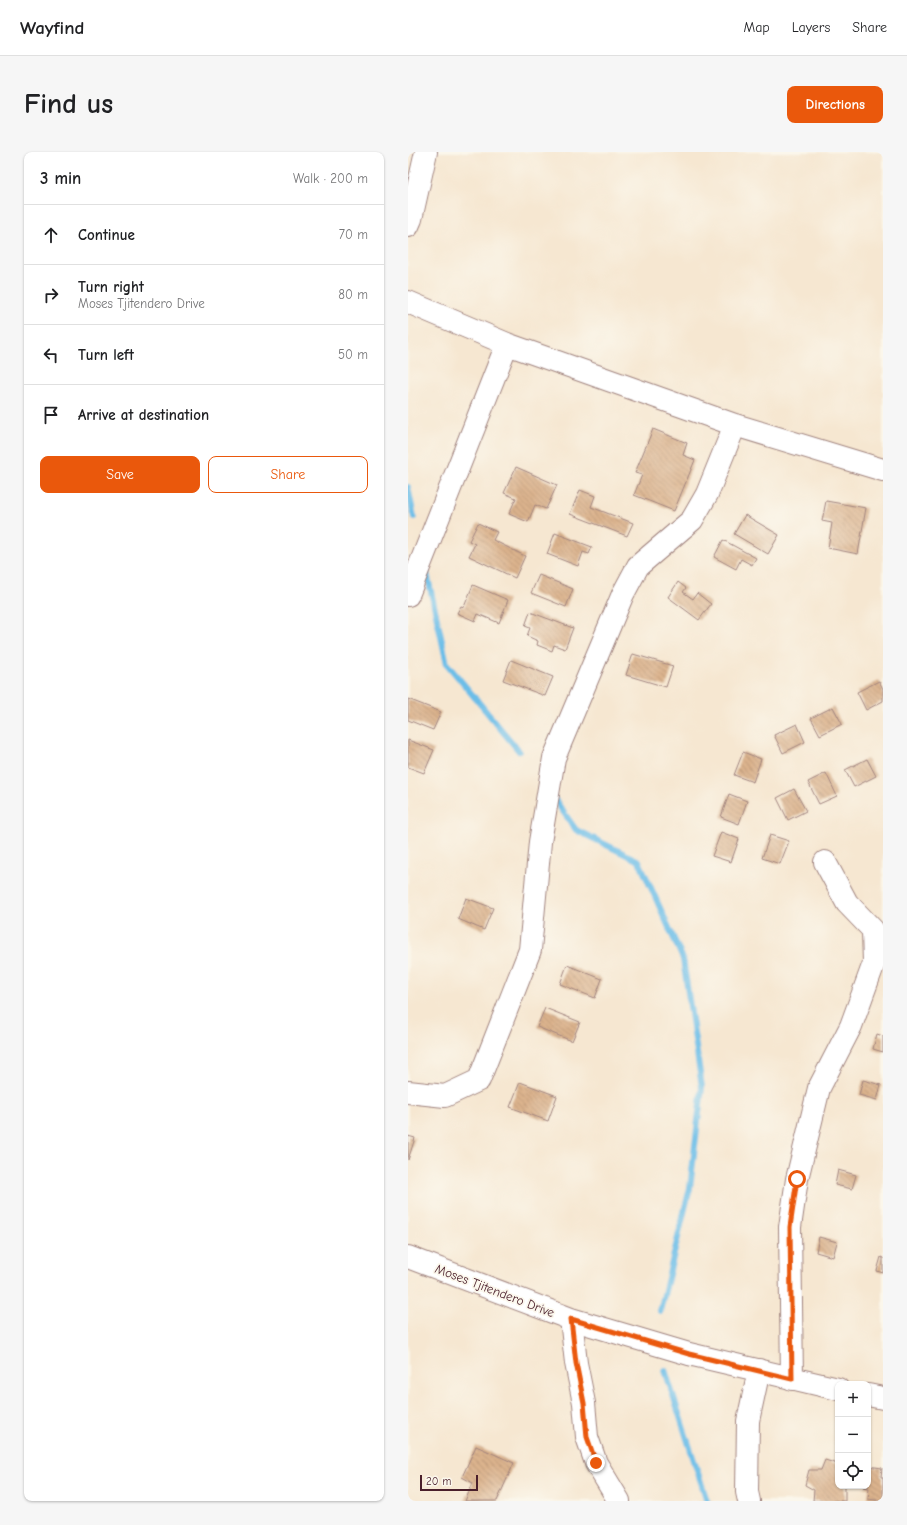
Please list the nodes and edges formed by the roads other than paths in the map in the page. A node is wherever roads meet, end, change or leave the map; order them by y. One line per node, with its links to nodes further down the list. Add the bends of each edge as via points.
1 (426, 152): 2 (street)
2 (415, 169): 3 (street)
3 (408, 226)
4 (408, 302): 5 (street)
5 (507, 344): 6 (street); 8 (street)
6 (735, 425): 7 (street); 11 (street, via 707,494 692,520 638,566 629,582 554,758 540,842 530,950 479,1080 445,1096)
7 (883, 470)
8 (408, 595)
9 (825, 862): 10 (street, via 847,903)
10 (878, 932): 15 (street, via 874,962 851,1026 819,1088 797,1179 790,1227)
11 (408, 1092)
12 (408, 1257): 13 (street, Moses Tjitendero Drive)
13 (571, 1319): 14 (street, Moses Tjitendero Drive, via 689,1354); 19 (street, via 587,1437 596,1463)
14 (760, 1370): 15 (street, Moses Tjitendero Drive); 20 (street, via 748,1421)
15 (792, 1379): 16 (street, Moses Tjitendero Drive)
16 (835, 1387)
17 (871, 1396): 18 (street)
18 (883, 1398)
19 (614, 1498)
20 (749, 1501)

